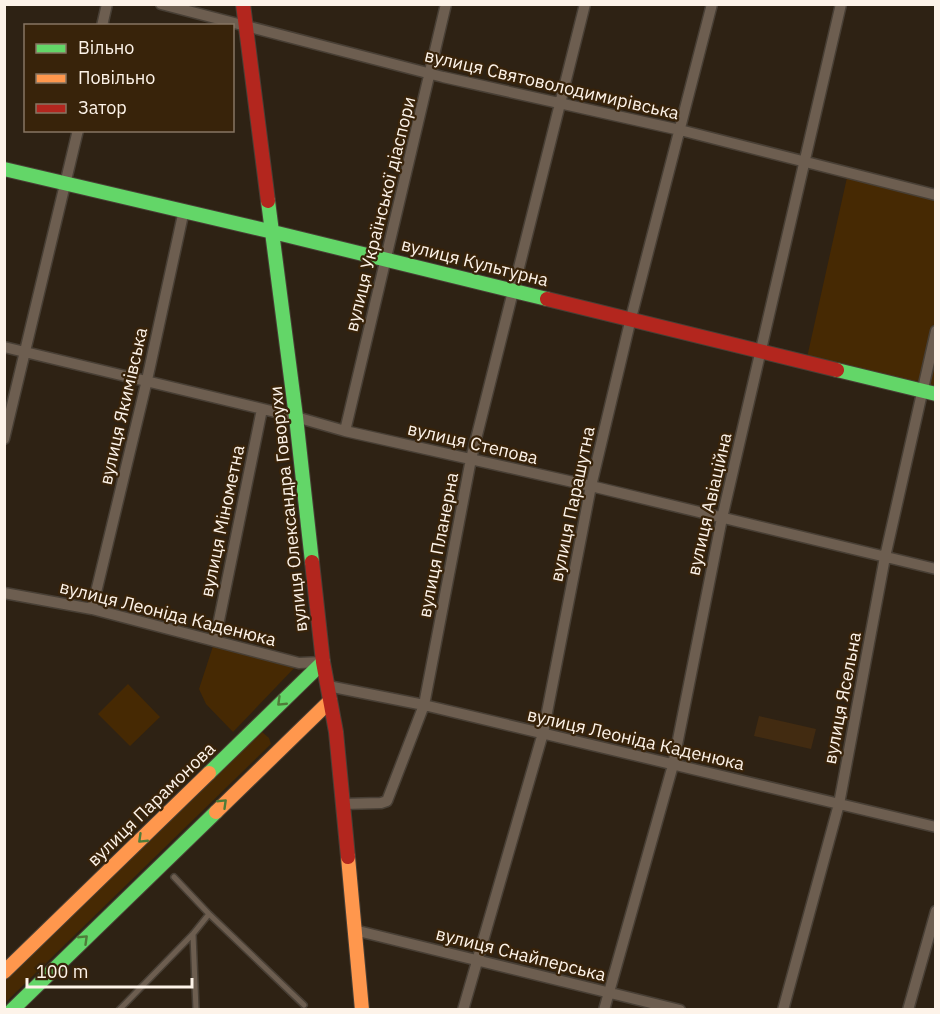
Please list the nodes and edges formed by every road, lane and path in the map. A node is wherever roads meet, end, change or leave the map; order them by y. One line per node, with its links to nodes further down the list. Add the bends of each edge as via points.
1 (107, 4): 8 (street)
2 (161, 4): 9 (street, вулиця Святоволодимирівська)
3 (243, 4): 9 (street, вулиця Олександра Говорухи)
4 (446, 4): 10 (street, вулиця Української діаспори)
5 (585, 4): 11 (street, вулиця Планерна)
6 (712, 4): 12 (street, вулиця Парашутна)
7 (841, 4): 14 (street, вулиця Авіаційна)
8 (102, 24)
9 (248, 26): 10 (street, вулиця Святоволодимирівська); 19 (street, вулиця Олександра Говорухи)
10 (431, 74): 11 (street, вулиця Святоволодимирівська); 20 (street, вулиця Української діаспори)
11 (560, 102): 12 (street, вулиця Святоволодимирівська); 21 (street, вулиця Планерна)
12 (680, 130): 14 (street, вулиця Святоволодимирівська); 22 (street, вулиця Парашутна)
13 (78, 132): 16 (street)
14 (804, 162): 17 (street, вулиця Святоволодимирівська); 26 (street, вулиця Авіаційна)
15 (4, 169): 16 (street, вулиця Культурна)
16 (65, 183): 18 (street, вулиця Культурна); 25 (street)
17 (936, 195)
18 (184, 210): 19 (street, вулиця Культурна); 27 (street, вулиця Якимівська)
19 (273, 232): 20 (street, вулиця Культурна); 30 (street, вулиця Олександра Говорухи)
20 (386, 259): 21 (street, вулиця Культурна); 31 (street, вулиця Української діаспори)
21 (515, 290): 22 (street, вулиця Культурна); 33 (street, вулиця Планерна)
22 (631, 318): 26 (street, вулиця Культурна); 34 (street, вулиця Парашутна)
23 (936, 331): 28 (street, вулиця Ясельна)
24 (4, 346): 25 (street, вулиця Степова)
25 (25, 351): 27 (street, вулиця Степова); 32 (street)
26 (762, 352): 28 (street, вулиця Культурна); 35 (street, вулиця Авіаційна)
27 (147, 380): 29 (street, вулиця Степова); 39 (street, вулиця Якимівська)
28 (929, 392): 36 (street, вулиця Ясельна)
29 (262, 409): 30 (street, вулиця Степова); 40 (street, вулиця Мінометна)
30 (297, 417): 31 (street, вулиця Степова); 41 (street, вулиця Олександра Говорухи)
31 (345, 431): 33 (street, вулиця Степова)
32 (4, 440)
33 (471, 459): 34 (street, вулиця Степова); 44 (street, вулиця Планерна)
34 (591, 486): 35 (street, вулиця Степова); 45 (street, вулиця Парашутна)
35 (722, 518): 36 (street, вулиця Степова); 46 (street, вулиця Авіаційна)
36 (885, 557): 37 (street, вулиця Степова); 48 (street, вулиця Ясельна)
37 (936, 569)
38 (4, 592): 39 (street, вулиця Леоніда Каденюка)
39 (92, 609): 40 (street, вулиця Леоніда Каденюка)
40 (215, 640): 41 (street, вулиця Леоніда Каденюка, via 299,663)
41 (323, 662): 42 (street, вулиця Олександра Говорухи); 56 (street, вулиця Парамонова, one-way to 56)
42 (328, 686): 43 (street, вулиця Олександра Говорухи); 44 (street, вулиця Леоніда Каденюка)
43 (330, 701): 47 (street, вулиця Олександра Говорухи); 60 (street, one-way to 43)
44 (424, 705): 45 (street, вулиця Леоніда Каденюка); 47 (street, вулиця Планерна, via 387,801)
45 (543, 734): 46 (street, вулиця Леоніда Каденюка); 55 (street, вулиця Парашутна)
46 (673, 765): 48 (street, вулиця Леоніда Каденюка); 57 (street, вулиця Авіаційна)
47 (342, 804): 53 (street, вулиця Олександра Говорухи)
48 (839, 804): 49 (street, вулиця Леоніда Каденюка); 66 (street, вулиця Ясельна)
49 (936, 827)
50 (174, 877): 52 (lane)
51 (936, 910): 67 (street)
52 (209, 914): 54 (lane); 58 (lane)
53 (354, 930): 55 (street, вулиця Снайперська); 62 (street, вулиця Олександра Говорухи)
54 (193, 933): 59 (lane); 61 (lane)
55 (476, 961): 57 (street, вулиця Снайперська); 63 (street, вулиця Парашутна)
56 (4, 972)
57 (608, 992): 64 (street, вулиця Авіаційна); 65 (street, вулиця Снайперська)
58 (304, 1005)
59 (198, 1008)
60 (12, 1010)
61 (119, 1010)
62 (362, 1010)
63 (463, 1010)
64 (603, 1010)
65 (680, 1010)
66 (783, 1010)
67 (908, 1010)

